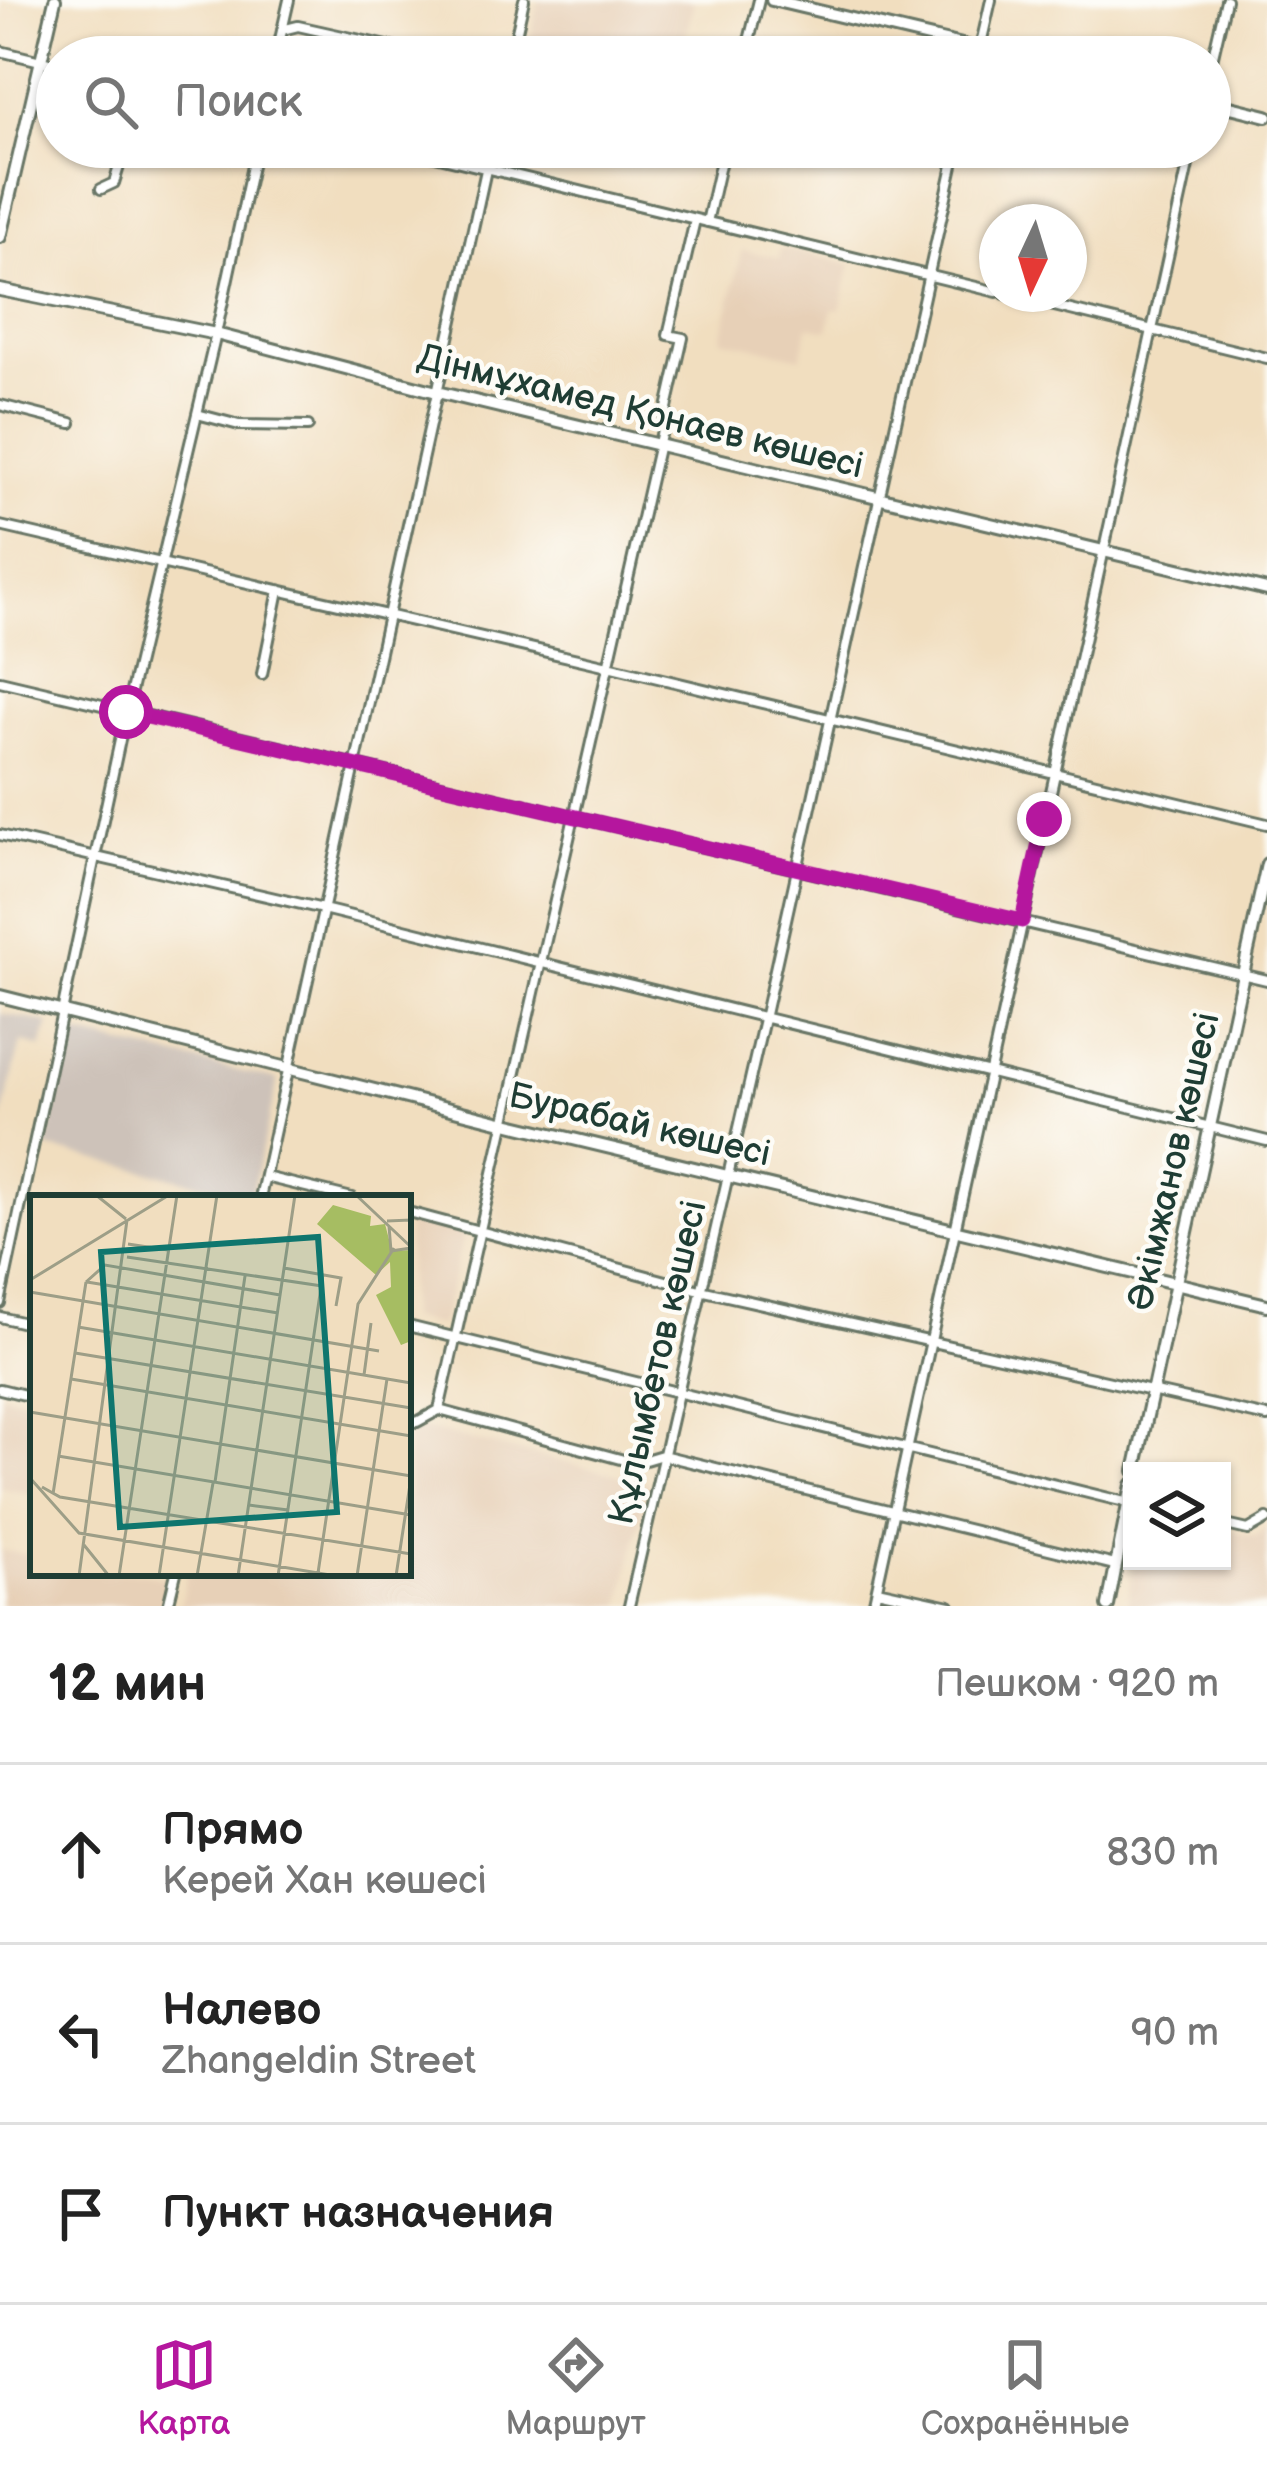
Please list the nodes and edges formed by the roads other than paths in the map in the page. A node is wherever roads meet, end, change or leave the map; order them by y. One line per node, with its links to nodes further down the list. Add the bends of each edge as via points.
1 (55, 0): 9 (street)
2 (289, 0): 8 (street)
3 (524, 0): 12 (street)
4 (759, 0): 13 (street)
5 (772, 0): 14 (street)
6 (991, 0): 15 (street)
7 (1226, 0): 16 (street)
8 (282, 30): 10 (street); 11 (street)
9 (46, 36)
10 (281, 36)
11 (343, 36)
12 (516, 36)
13 (751, 36)
14 (913, 36)
15 (983, 36)
16 (1218, 36)
17 (0, 51): 18 (street)
18 (36, 60)
19 (36, 79): 32 (street)
20 (1231, 107): 21 (street)
21 (1267, 116)
22 (119, 168): 29 (street, via 114,183)
23 (252, 168): 38 (street)
24 (482, 168): 28 (street)
25 (719, 168): 31 (street)
26 (952, 168): 33 (street, Құлымбетов көшесі)
27 (1187, 168): 37 (street)
28 (486, 169): 30 (street); 40 (street)
29 (101, 189)
30 (695, 220): 31 (street); 45 (street, via 668,334 683,338)
31 (706, 222): 33 (street)
32 (0, 237)
33 (928, 275): 34 (street); 46 (street, Құлымбетов көшесі)
34 (979, 288)
35 (0, 290): 38 (street, Дінмұхамед Қонаев көшесі)
36 (1078, 312): 37 (street)
37 (1150, 330): 39 (street); 48 (street)
38 (216, 334): 40 (street, Дінмұхамед Қонаев көшесі); 42 (street)
39 (1267, 358)
40 (437, 392): 45 (street, Дінмұхамед Қонаев көшесі); 52 (street)
41 (0, 405): 43 (street)
42 (197, 414): 44 (street, via 239,425); 49 (street)
43 (71, 423)
44 (308, 426)
45 (658, 444): 46 (street, Дінмұхамед Қонаев көшесі); 53 (street)
46 (880, 499): 48 (street, Дінмұхамед Қонаев көшесі); 57 (street, Құлымбетов көшесі)
47 (0, 526): 49 (street)
48 (1102, 552): 51 (street, Дінмұхамед Қонаев көшесі); 59 (street)
49 (160, 562): 50 (street); 56 (street)
50 (279, 590): 52 (street); 54 (street)
51 (1267, 590)
52 (388, 616): 53 (street); 58 (street)
53 (608, 666): 57 (street); 60 (street)
54 (262, 674)
55 (0, 681): 56 (street)
56 (126, 712): 58 (street); 63 (street)
57 (830, 719): 59 (street); 65 (street, Құлымбетов көшесі)
58 (354, 764): 60 (street); 66 (street)
59 (1055, 771): 61 (street); 67 (street)
60 (574, 815): 65 (street); 68 (street)
61 (1267, 824)
62 (0, 835): 63 (street)
63 (95, 856): 66 (street); 72 (street)
64 (1267, 864): 69 (street, Әкімжанов көшесі)
65 (798, 868): 67 (street); 73 (street, Құлымбетов көшесі)
66 (323, 909): 68 (street); 74 (street)
67 (1022, 921): 69 (street); 75 (street)
68 (541, 963): 73 (street); 76 (street)
69 (1244, 974): 70 (street); 77 (street, Әкімжанов көшесі)
70 (1267, 980)
71 (0, 996): 72 (street, Бурабай көшесі)
72 (62, 1011): 74 (street, Бурабай көшесі); 88 (street)
73 (764, 1018): 75 (street); 79 (street, Құлымбетов көшесі)
74 (288, 1068): 76 (street, Бурабай көшесі); 80 (street)
75 (989, 1073): 77 (street); 85 (street)
76 (502, 1122): 79 (street, Бурабай көшесі); 84 (street)
77 (1210, 1128): 78 (street); 86 (street, Әкімжанов көшесі)
78 (1267, 1141)
79 (727, 1175): 85 (street, Бурабай көшесі); 87 (street, Құлымбетов көшесі)
80 (265, 1177): 81 (street); 82 (street)
81 (261, 1195)
82 (340, 1195)
83 (411, 1213): 84 (street)
84 (480, 1229): 87 (street); 93 (street)
85 (956, 1230): 86 (street, Бурабай көшесі); 94 (street)
86 (1175, 1283): 89 (street, Бурабай көшесі); 97 (street, Әкімжанов көшесі)
87 (700, 1290): 94 (street); 96 (street, Құлымбетов көшесі)
88 (0, 1303)
89 (1267, 1305)
90 (0, 1317): 91 (street)
91 (30, 1324)
92 (411, 1327): 93 (street)
93 (454, 1337): 96 (street); 99 (street)
94 (929, 1341): 97 (street); 102 (street)
95 (0, 1389): 98 (street)
96 (677, 1393): 102 (street); 103 (street, Құлымбетов көшесі)
97 (1151, 1394): 100 (street); 104 (street, Әкімжанов көшесі)
98 (30, 1396)
99 (439, 1410): 101 (street); 103 (street, via 635,1463)
100 (1267, 1418)
101 (411, 1421)
102 (909, 1450): 105 (street); 106 (street)
103 (662, 1455): 106 (street); 114 (street, Құлымбетов көшесі)
104 (1137, 1462)
105 (1123, 1501)
106 (894, 1514): 110 (street); 112 (street)
107 (1267, 1519): 108 (street, via 1248,1530)
108 (1231, 1526)
109 (1123, 1532): 110 (street)
110 (1115, 1565): 117 (street)
111 (175, 1576): 113 (street)
112 (877, 1590): 115 (street); 116 (street)
113 (169, 1606)
114 (628, 1606)
115 (873, 1606)
116 (950, 1606)
117 (1108, 1606)

